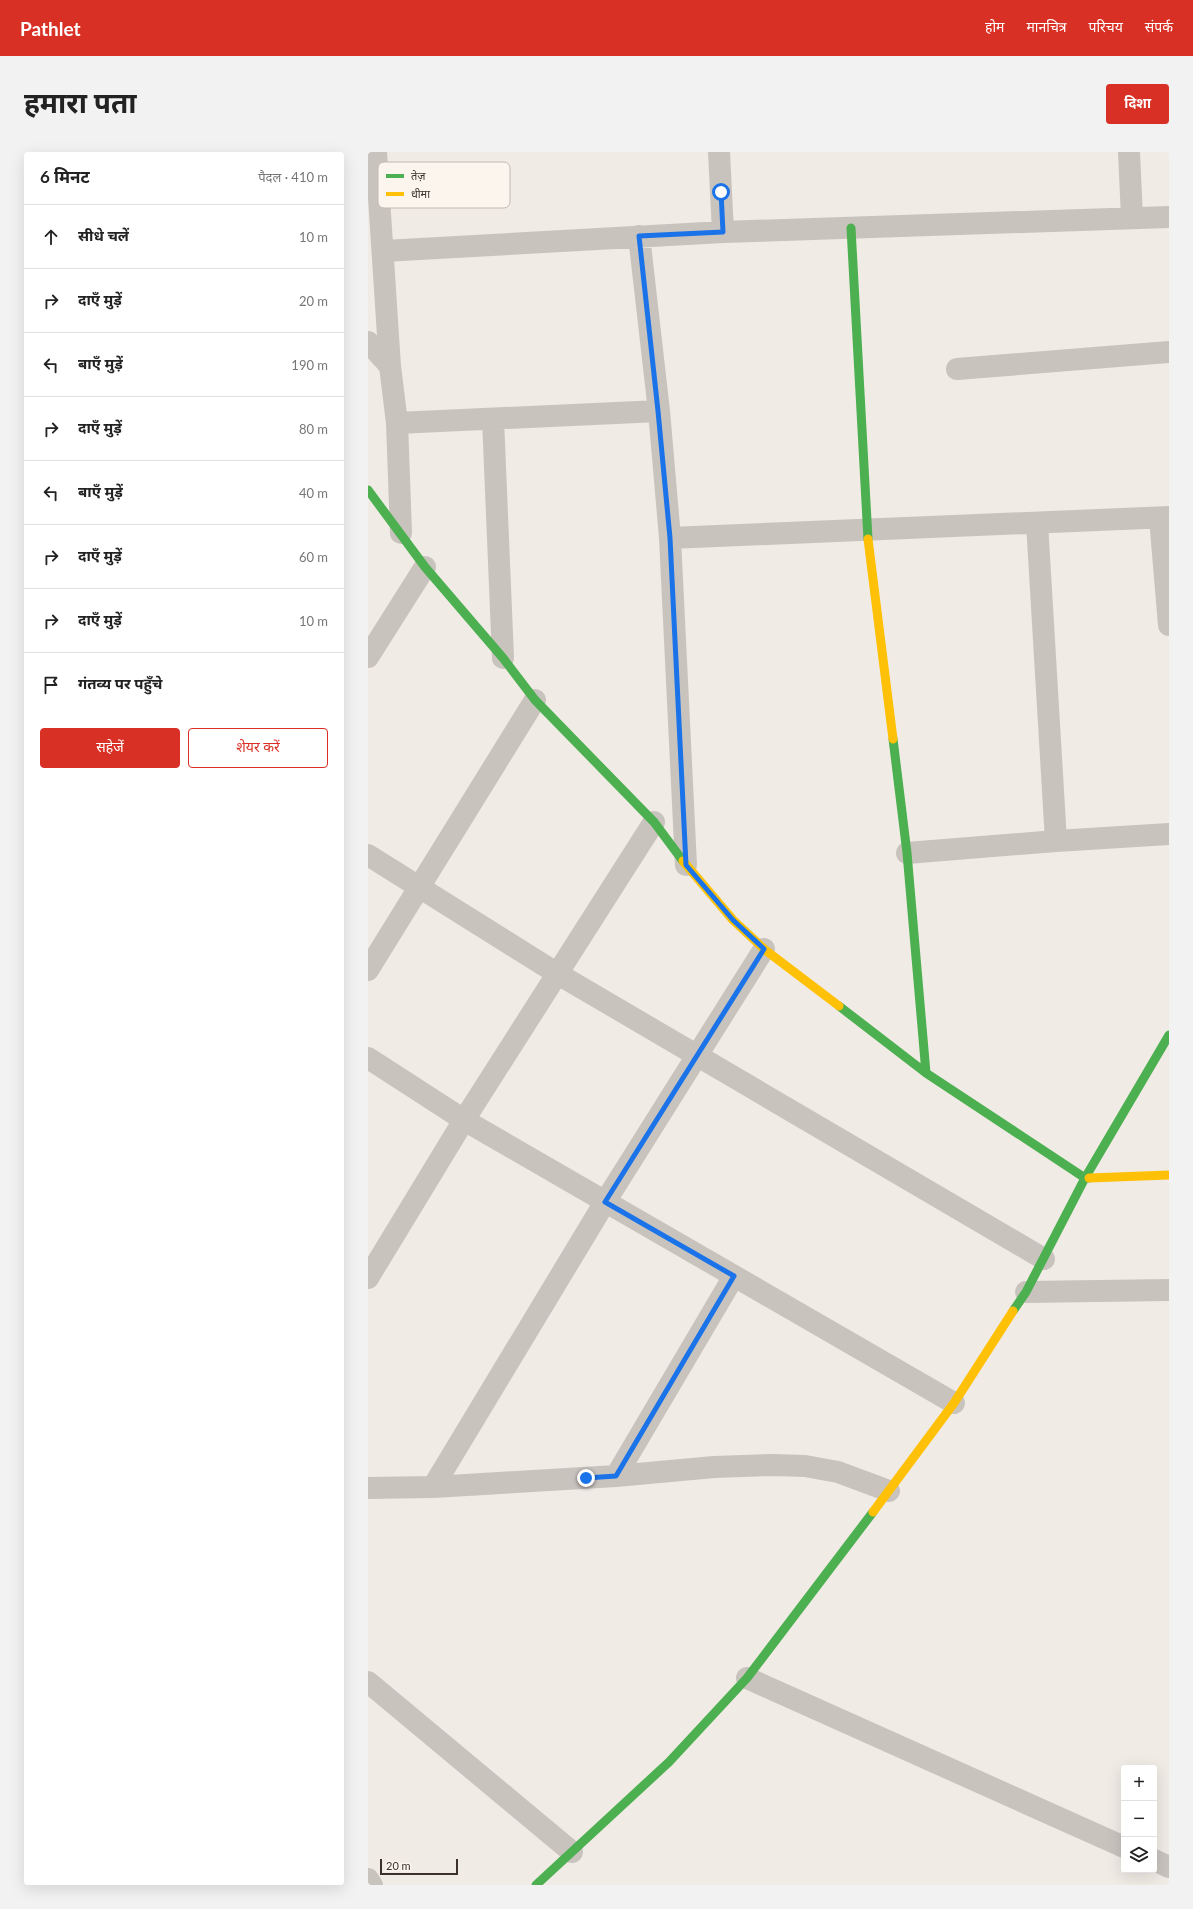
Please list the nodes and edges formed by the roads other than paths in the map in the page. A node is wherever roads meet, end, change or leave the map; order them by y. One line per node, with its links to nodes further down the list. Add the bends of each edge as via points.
1 (376, 152): 4 (street)
2 (719, 152): 8 (street)
3 (1129, 152): 6 (street)
4 (374, 212): 10 (street)
5 (1169, 217): 6 (street)
6 (1132, 218): 7 (street)
7 (850, 228): 8 (street); 21 (street)
8 (723, 232): 9 (street)
9 (639, 236): 10 (street); 15 (street)
10 (384, 250): 13 (street)
11 (368, 342): 13 (street)
12 (1169, 352): 14 (street)
13 (390, 366): 17 (street)
14 (957, 369)
15 (658, 411): 16 (street); 23 (street)
16 (493, 419): 17 (street); 27 (street)
17 (397, 423): 22 (street)
18 (368, 490): 22 (street)
19 (1165, 518): 20 (street); 25 (street)
20 (1037, 523): 21 (street); 31 (street)
21 (867, 529): 23 (street); 32 (street)
22 (401, 533): 24 (street)
23 (670, 538): 34 (street)
24 (425, 567): 26 (street); 27 (street)
25 (1169, 625)
26 (368, 657)
27 (503, 658): 28 (street)
28 (534, 700): 29 (street); 35 (street)
29 (654, 822): 34 (street); 38 (street)
30 (1169, 834): 31 (street)
31 (1056, 840): 32 (street)
32 (907, 853): 42 (street)
33 (368, 855): 35 (street)
34 (686, 865): 36 (street, via 733,920)
35 (420, 888): 37 (street); 38 (street)
36 (764, 949): 40 (street); 42 (street)
37 (368, 970)
38 (558, 974): 40 (street); 43 (street)
39 (1169, 1035): 45 (street)
40 (697, 1056): 46 (street); 47 (street)
41 (368, 1058): 43 (street)
42 (926, 1072): 45 (street)
43 (464, 1120): 46 (street); 49 (street)
44 (1169, 1175): 45 (street)
45 (1085, 1178): 47 (street)
46 (605, 1202): 48 (street); 54 (street)
47 (1044, 1258): 51 (street)
48 (734, 1276): 52 (street); 53 (street)
49 (368, 1278)
50 (1169, 1290): 51 (street)
51 (1026, 1292): 52 (street)
52 (954, 1403): 56 (street)
53 (616, 1476): 54 (street); 56 (street, via 714,1467 805,1466 838,1472)
54 (433, 1487): 55 (street)
55 (368, 1488)
56 (889, 1490): 57 (street)
57 (747, 1678): 59 (street); 60 (street, via 669,1762)
58 (368, 1682): 60 (street)
59 (1121, 1846)
60 (572, 1852): 65 (street)
61 (1157, 1861): 62 (street)
62 (1169, 1867)
63 (368, 1879): 64 (street)
64 (372, 1885)
65 (536, 1885)

